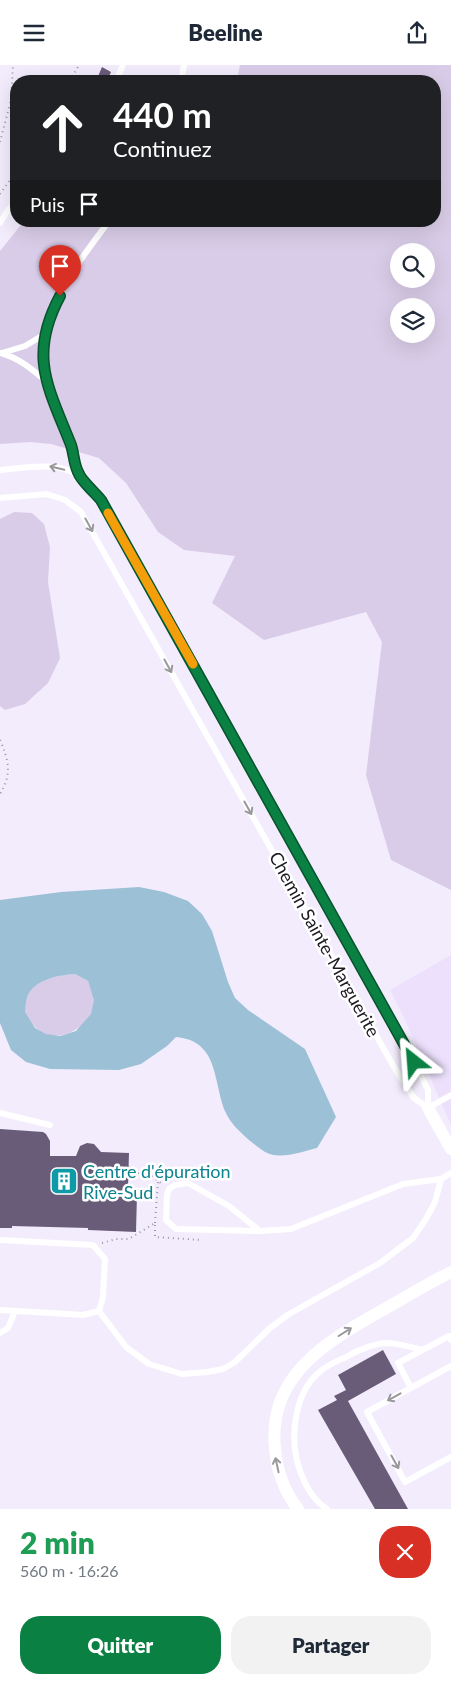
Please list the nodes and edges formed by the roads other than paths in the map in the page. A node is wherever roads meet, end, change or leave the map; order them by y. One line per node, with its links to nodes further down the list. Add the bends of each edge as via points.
1 (10, 208): 2 (lane)
2 (0, 223)
3 (105, 227): 4 (lane, via 75,268 53,310)
4 (45, 334): 5 (lane, via 25,346); 6 (lane, via 43,357)
5 (0, 353): 6 (lane, via 30,367)
6 (47, 382): 8 (lane)
7 (0, 470): 8 (lane, one-way to 7, via 46,466)
8 (79, 475): 11 (lane, Chemin Sainte-Marguerite, via 101,500 381,1000 428,1091)
9 (0, 498): 11 (lane, Chemin Sainte-Marguerite, one-way to 11, via 47,494 65,500 81,512 394,1067 414,1098)
10 (451, 1095): 11 (lane)
11 (428, 1108): 14 (street)
12 (0, 1113): 13 (lane)
13 (50, 1125)
14 (451, 1149)
15 (451, 1173): 16 (lane)
16 (441, 1179): 17 (lane, via 402,1184 291,1229); 22 (lane, via 435,1202 412,1238 380,1263 289,1314 235,1362 222,1369 182,1374 148,1364 126,1347)
17 (260, 1231): 17 (lane, via 176,1229 166,1220 169,1189 188,1183 229,1206)
18 (0, 1240): 22 (lane, via 93,1245 105,1259)
19 (451, 1272): 29 (street, one-way to 19, via 282,1483 274,1443 277,1411 291,1379 305,1361 337,1337)
20 (0, 1310): 21 (lane)
21 (15, 1311): 22 (lane, via 83,1315); 23 (lane, via 8,1328)
22 (99, 1311)
23 (0, 1333)
24 (451, 1340): 25 (lane, via 449,1336)
25 (423, 1350): 27 (lane, via 398,1363); 30 (lane, via 384,1343 354,1352 322,1370 310,1382 300,1401 295,1427 296,1453 301,1476 310,1492)
26 (451, 1365): 27 (lane)
27 (411, 1387): 28 (lane, one-way to 28, via 367,1412 405,1482)
28 (451, 1457)
29 (298, 1509)
30 (327, 1509)

